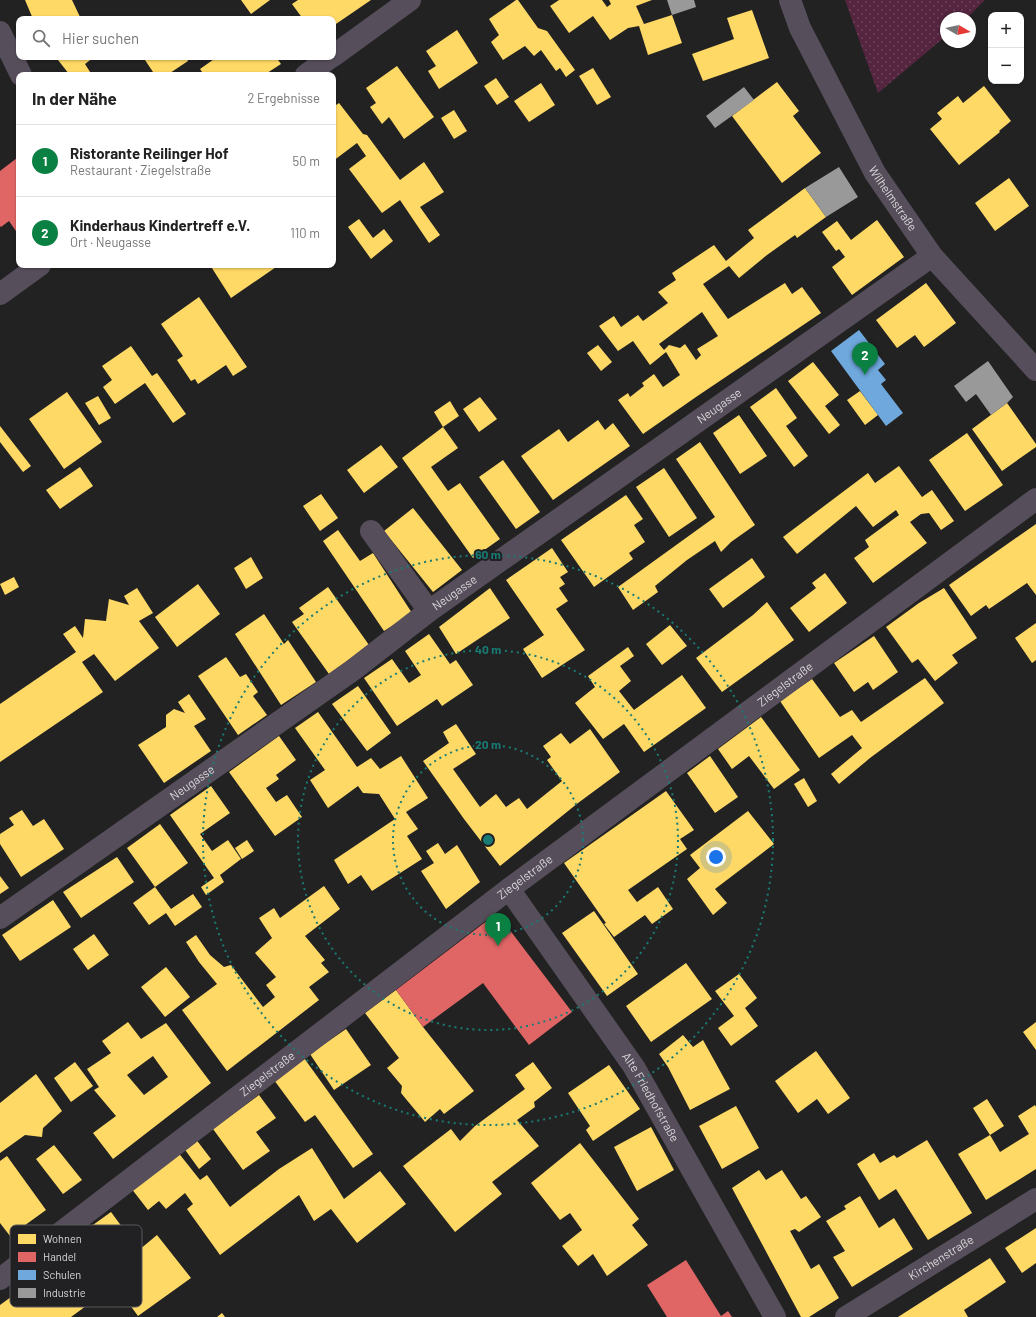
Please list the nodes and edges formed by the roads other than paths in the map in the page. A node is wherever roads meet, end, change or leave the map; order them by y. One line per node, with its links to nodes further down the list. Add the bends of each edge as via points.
1 (410, 0): 4 (street)
2 (790, 0): 8 (street, Wilhelmstraße, via 800,28 875,173)
3 (0, 32): 6 (street)
4 (336, 53)
5 (327, 60): 7 (street)
6 (20, 72)
7 (310, 72)
8 (932, 256): 11 (street, Wilhelmstraße); 14 (street, Neugasse)
9 (36, 268): 10 (street)
10 (0, 294)
11 (1036, 370)
12 (1036, 499): 15 (street, Ziegelstraße)
13 (372, 531): 14 (street)
14 (429, 611): 16 (street, Neugasse, via 353,670)
15 (509, 889): 18 (street, Ziegelstraße); 21 (street, Alte Friedhofstraße, via 634,1068)
16 (0, 918)
17 (1036, 1199): 22 (street, Kirchenstraße)
18 (70, 1225)
19 (10, 1271): 20 (street, Ziegelstraße)
20 (0, 1279)
21 (775, 1317)
22 (846, 1317)

